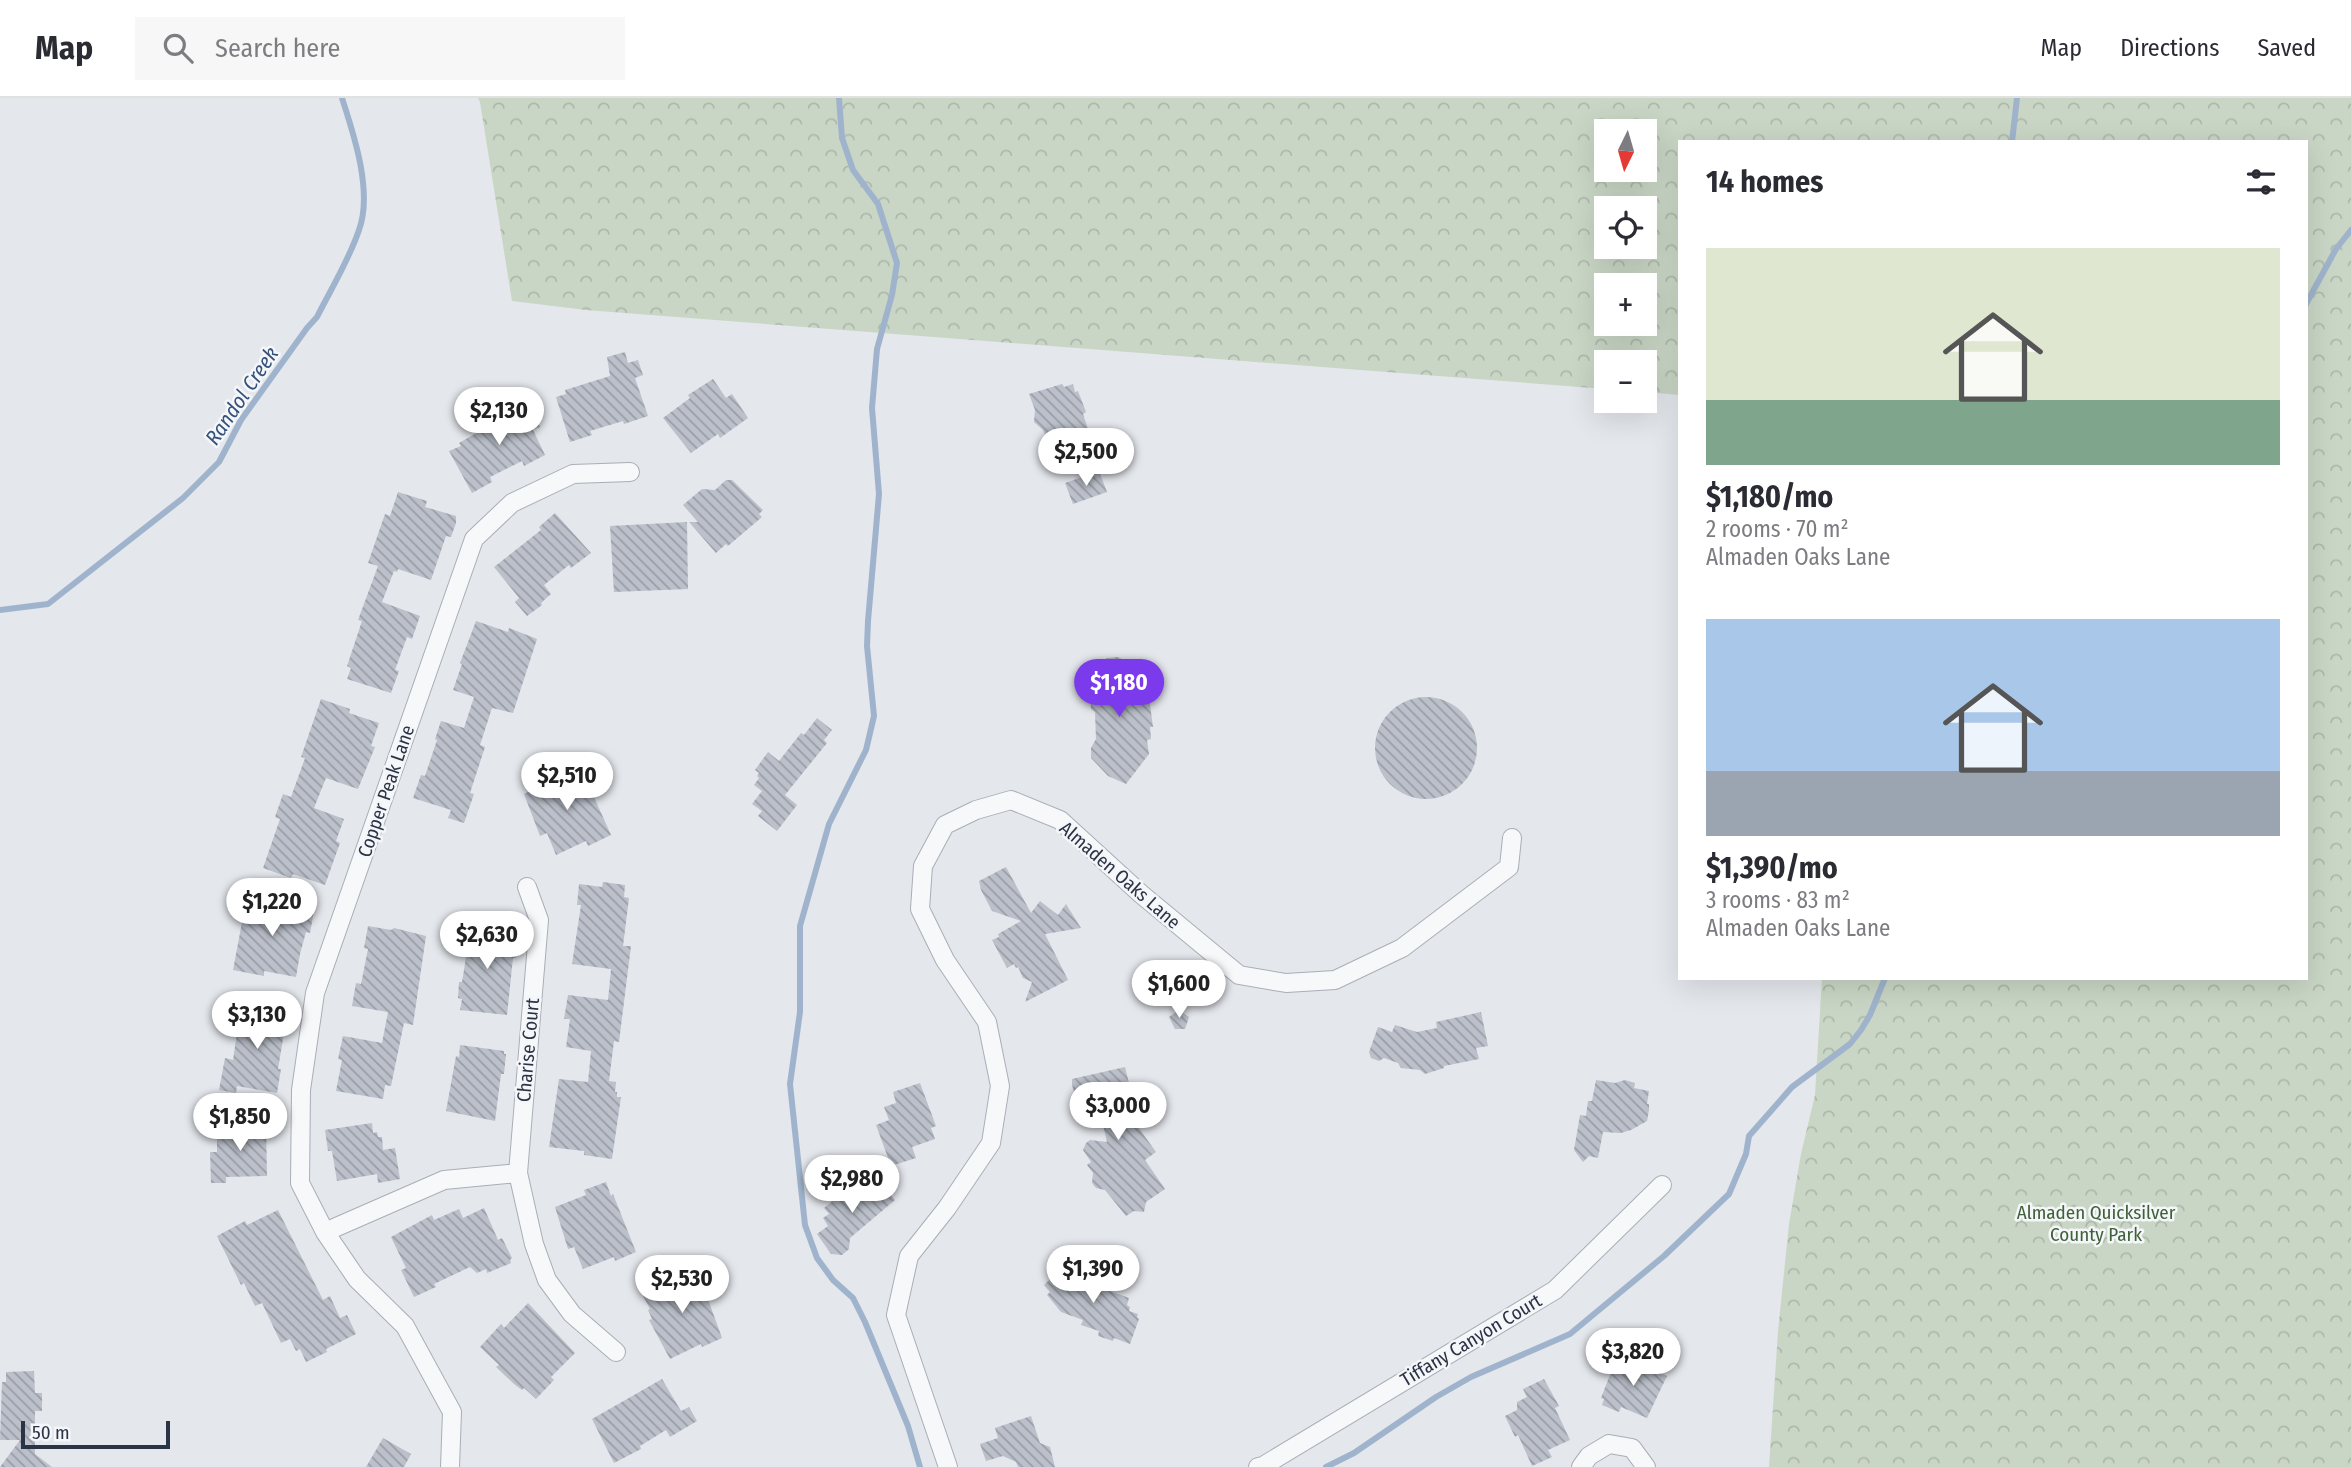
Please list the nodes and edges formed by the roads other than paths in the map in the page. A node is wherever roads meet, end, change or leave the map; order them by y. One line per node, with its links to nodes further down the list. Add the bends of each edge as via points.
1 (630, 472): 6 (street, Copper Peak Lane, via 573,474 512,503 474,539 314,993 301,1090 300,1183)
2 (1512, 838): 9 (street, Almaden Oaks Lane, via 1509,867 1402,948 1335,979 1286,982 1239,975 1059,820 1011,800 944,825 923,866 920,909 946,960 987,1022 1000,1086 991,1143 909,1256 896,1315)
3 (527, 887): 4 (street, Charise Court, via 538,920)
4 (518, 1173): 6 (street, via 444,1180); 7 (street, Charise Court, via 547,1280 572,1314)
5 (1662, 1185): 10 (street, Tiffany Canyon Court, via 1555,1290)
6 (325, 1231): 8 (street, Copper Peak Lane, via 357,1279 405,1326 452,1412)
7 (616, 1352)
8 (450, 1467)
9 (948, 1467)
10 (1258, 1467)
11 (1581, 1467): 12 (street, via 1609,1444 1632,1448)
12 (1646, 1467)

